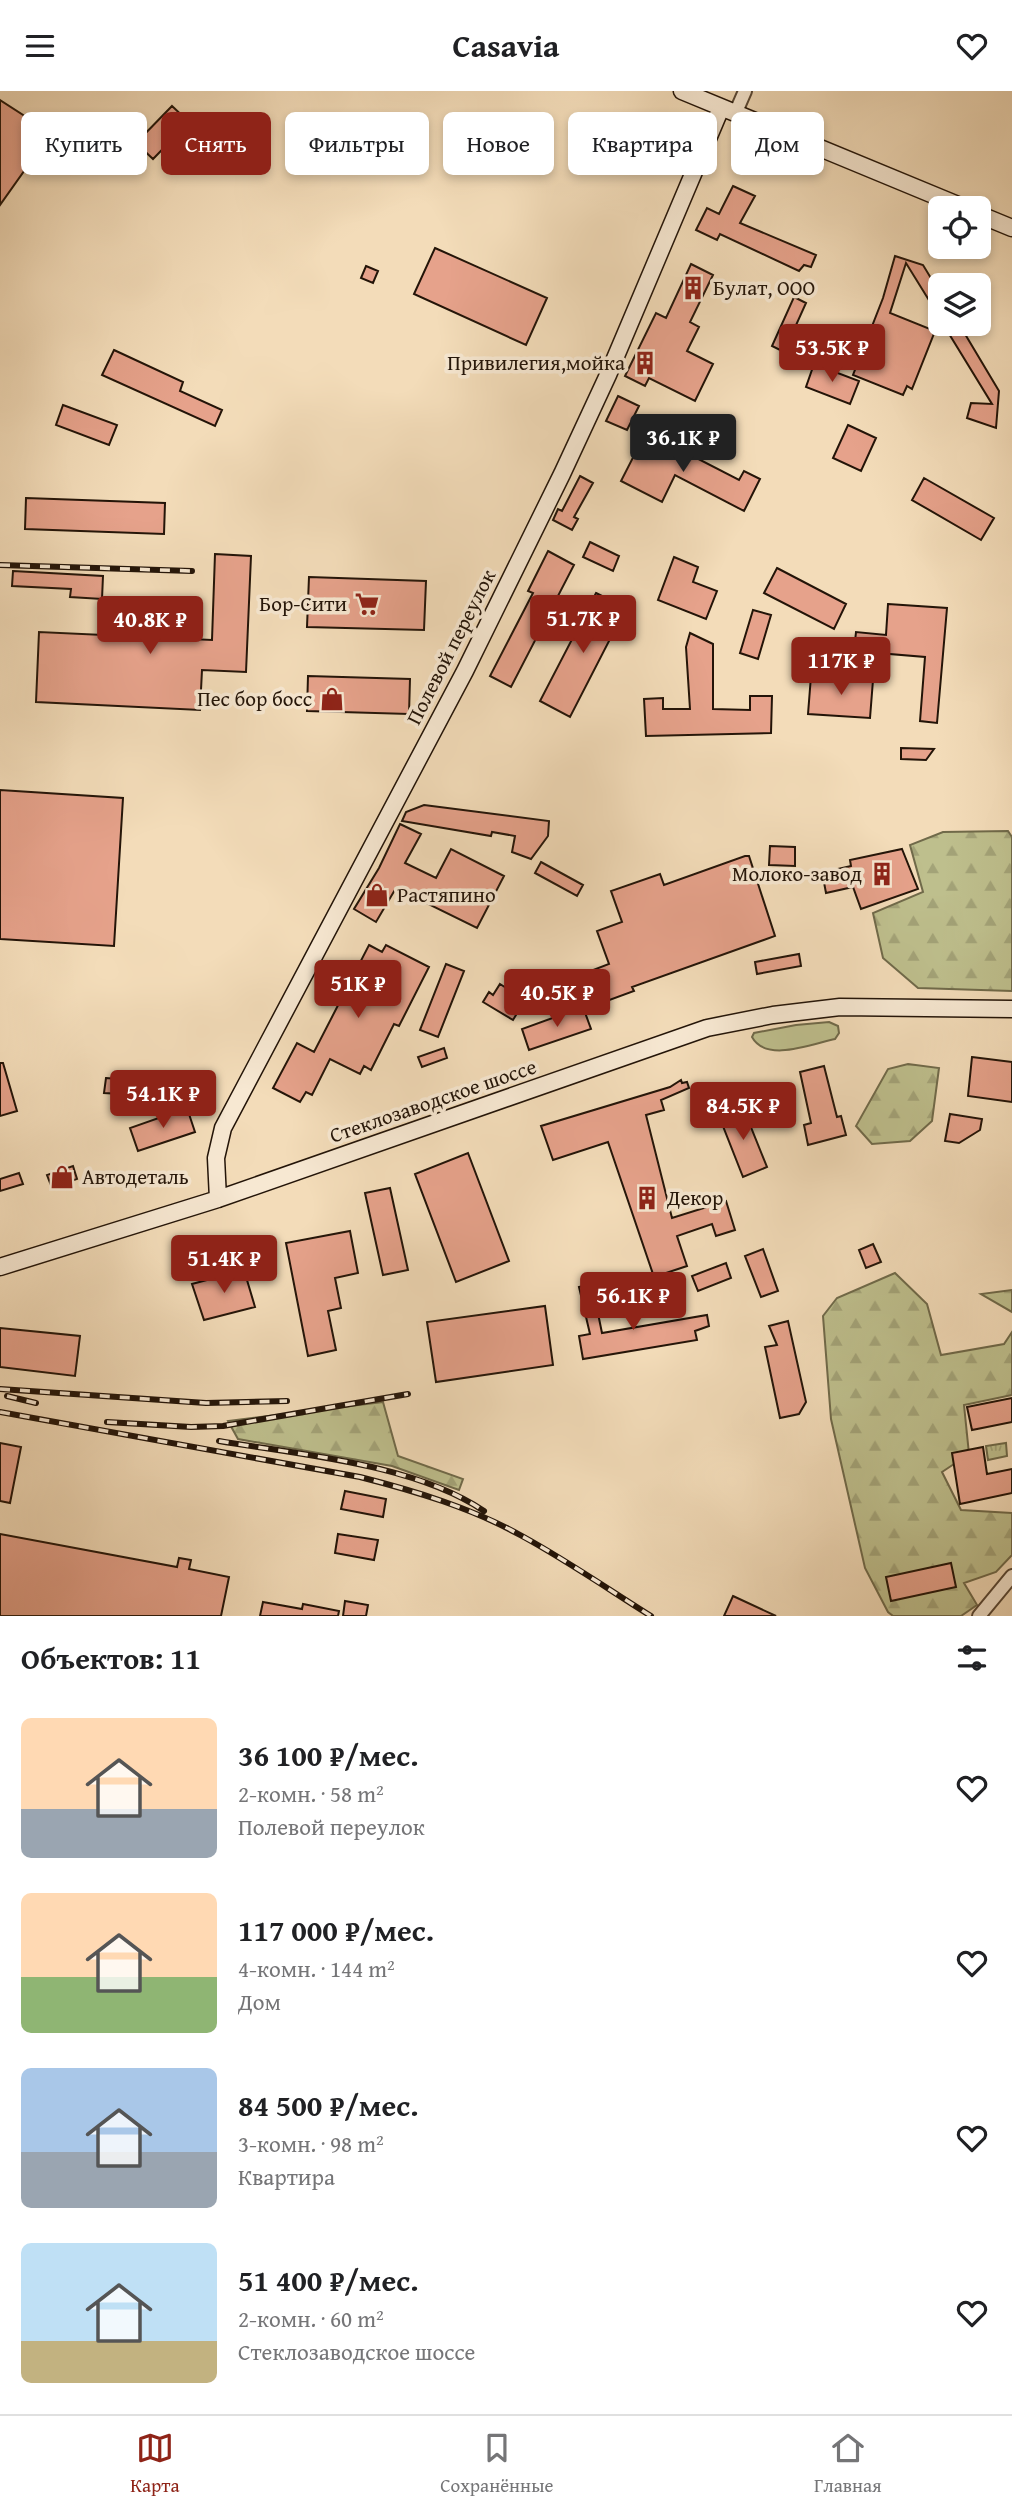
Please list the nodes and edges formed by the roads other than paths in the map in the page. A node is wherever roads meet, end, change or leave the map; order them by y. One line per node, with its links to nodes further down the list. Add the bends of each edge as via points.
1 (682, 91): 3 (main road)
2 (745, 91): 3 (street)
3 (728, 111): 4 (main road); 8 (main road, Полевой переулок, via 562,474 465,671 223,1128 216,1158)
4 (936, 196)
5 (991, 219): 6 (main road)
6 (1012, 228)
7 (1012, 1009): 8 (main road, Стеклозаводское шоссе, via 840,1007 706,1028)
8 (218, 1199): 9 (main road, Стеклозаводское шоссе)
9 (0, 1267)
10 (1012, 1576): 11 (street)
11 (979, 1616)

